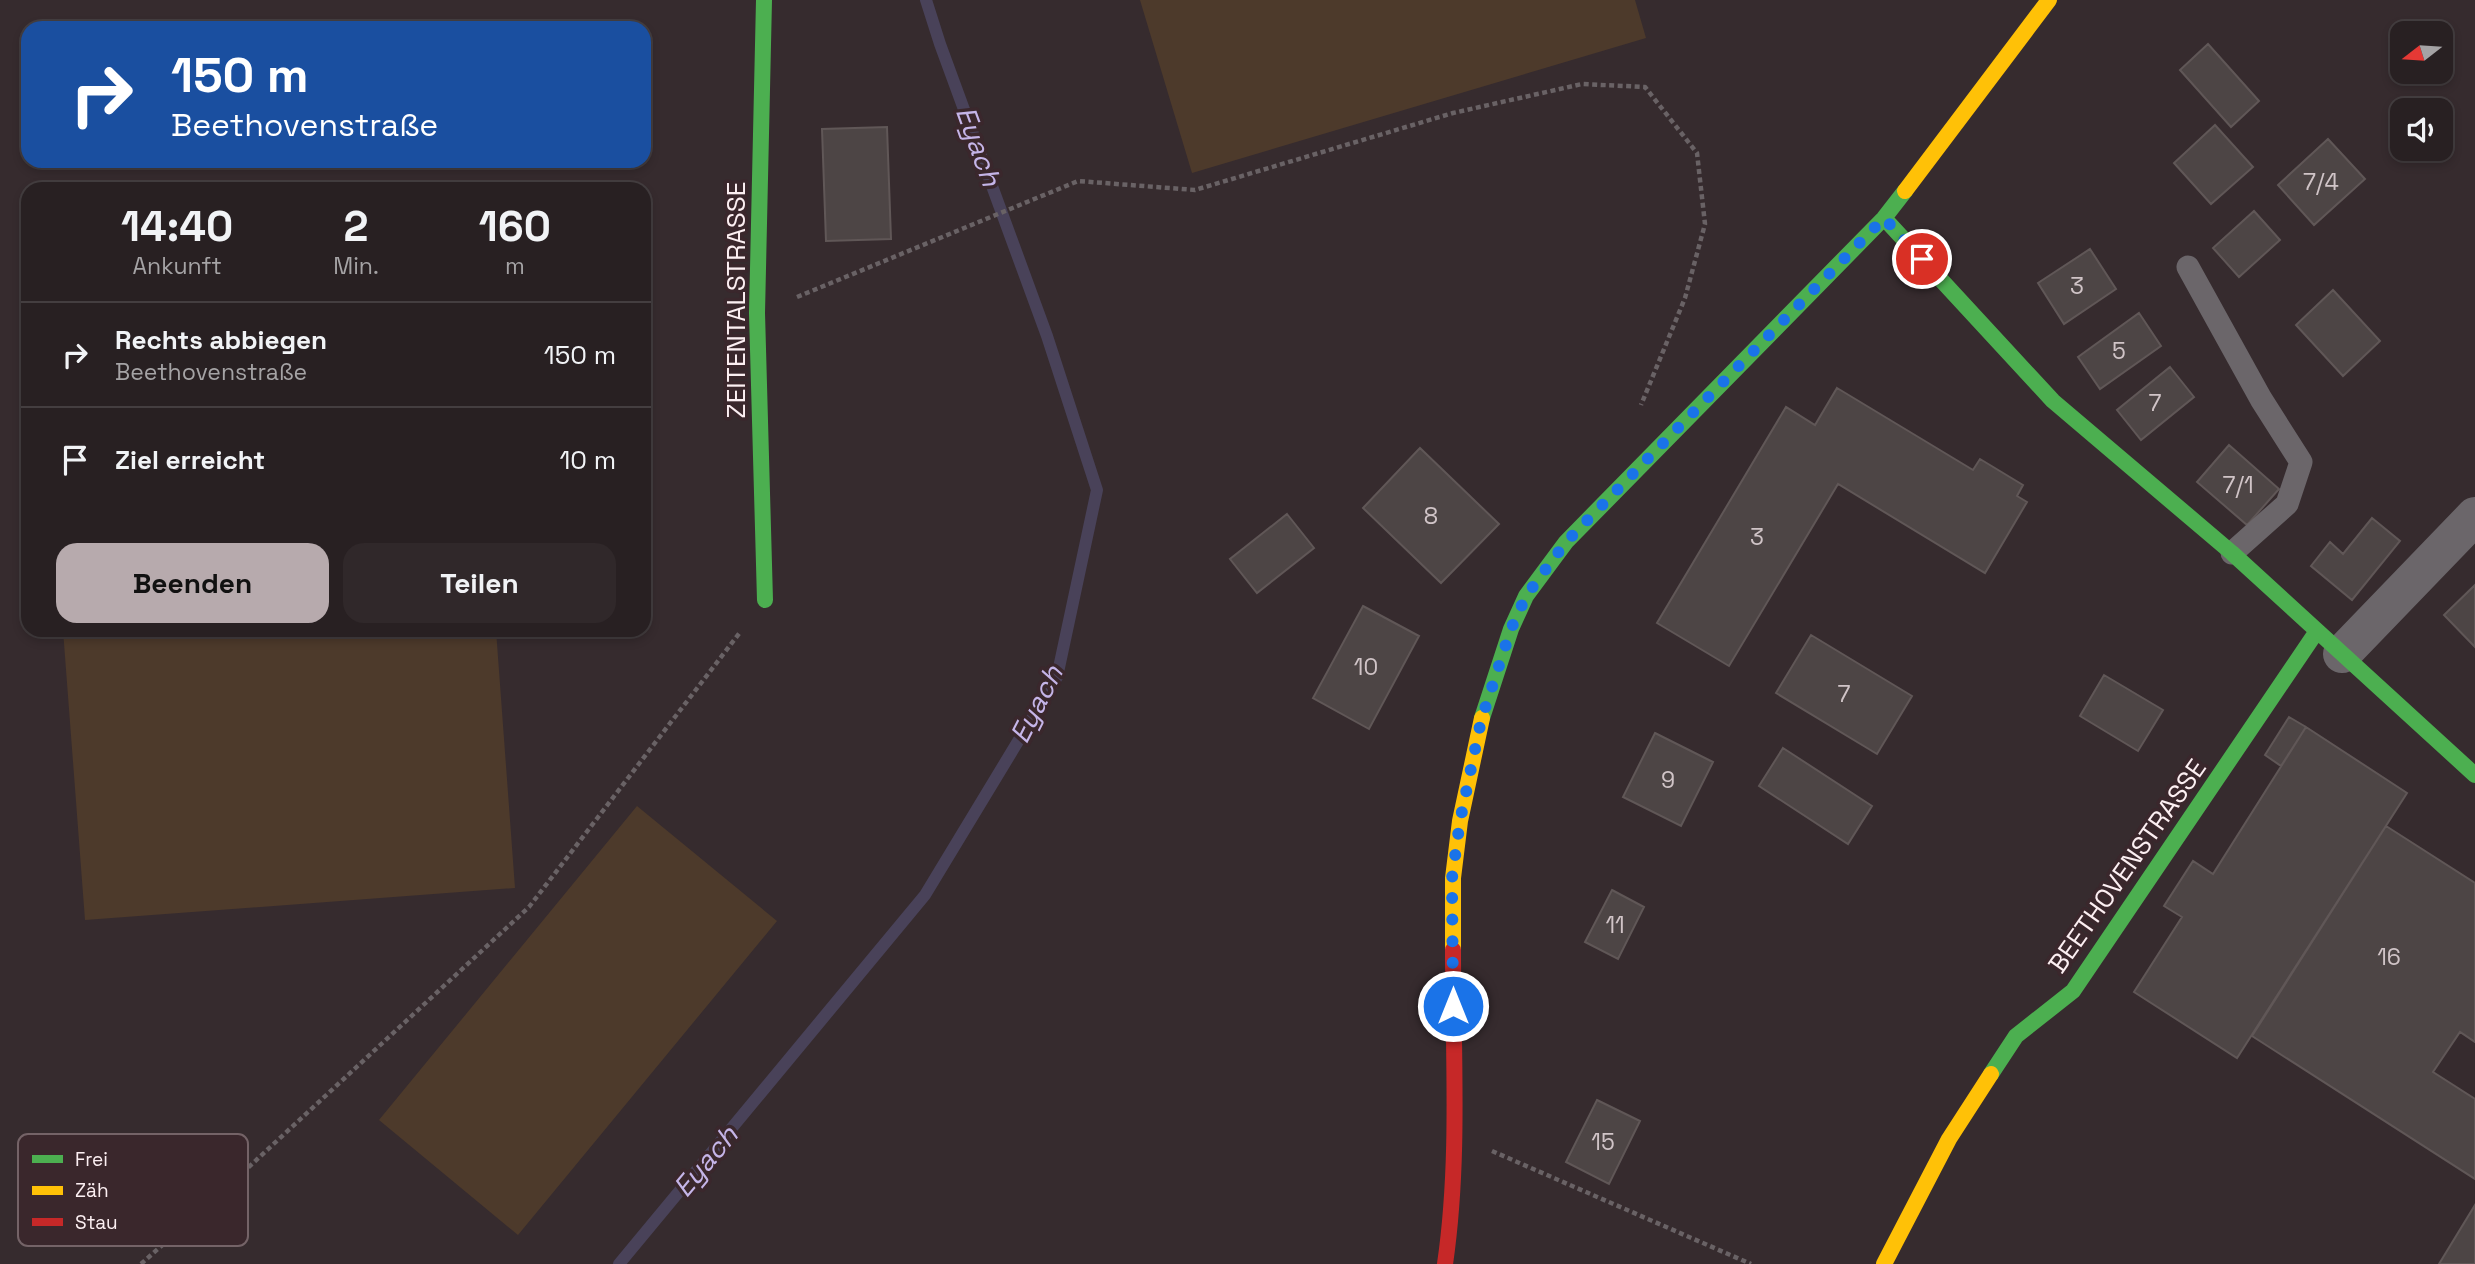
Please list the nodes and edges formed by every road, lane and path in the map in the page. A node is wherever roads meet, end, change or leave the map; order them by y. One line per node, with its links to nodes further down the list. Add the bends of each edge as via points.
1 (764, 0): 5 (street, ZEITENTALSTRASSE)
2 (2049, 0): 3 (street)
3 (1884, 218): 8 (street, via 2053,401); 12 (street, via 1566,542 1526,596 1481,721 1452,878)
4 (2188, 267): 8 (lane, via 2261,400 2301,462 2287,504)
5 (757, 313): 6 (path, via 1078,181 1195,190 1453,113 1582,84 1645,87 1697,153 1705,224 1685,298); 9 (street, ZEITENTALSTRASSE)
6 (1639, 410)
7 (2475, 516): 10 (street)
8 (2232, 553): 10 (street)
9 (765, 600): 13 (path, via 529,907)
10 (2329, 642): 11 (street); 18 (street, BEETHOVENSTRASSE, via 2073,991 2016,1036 1948,1139)
11 (2475, 775)
12 (1453, 1134): 16 (street); 17 (path)
13 (248, 1168)
14 (161, 1246): 15 (path)
15 (141, 1264)
16 (1445, 1264)
17 (1751, 1264)
18 (1884, 1264)

